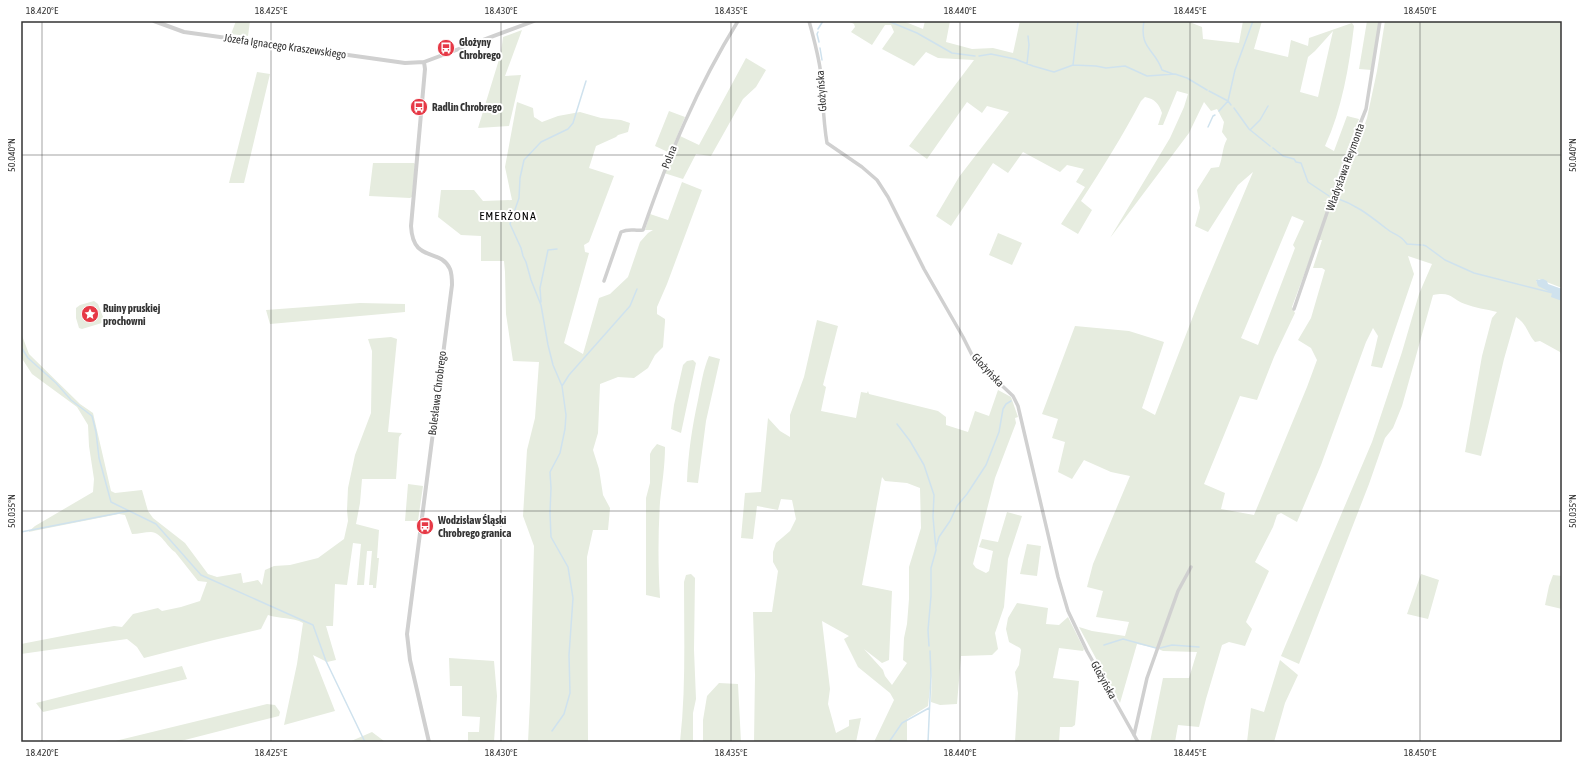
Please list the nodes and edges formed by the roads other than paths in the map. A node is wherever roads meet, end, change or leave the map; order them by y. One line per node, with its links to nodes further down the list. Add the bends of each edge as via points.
1 (154, 21): 6 (street, Józefa Ignacego Kraszewskiego, via 184,32 396,63)
2 (534, 21): 6 (street, Józefa Ignacego Kraszewskiego)
3 (738, 21): 7 (street, Polna, via 704,79 678,136 643,230 628,228 621,232)
4 (809, 21): 10 (street, Głożyńska, via 821,75 823,122 827,143 862,166 877,180 972,355 1012,396 1018,406 1068,611 1087,651)
5 (1380, 21): 8 (street, Władysława Reymonta, via 1366,109 1342,169)
6 (424, 62): 11 (street, Bolesława Chrobrego, via 412,236 419,249 447,265 452,285 407,634 410,660)
7 (604, 281)
8 (1294, 309)
9 (1191, 567): 10 (street, via 1178,591 1147,678)
10 (1134, 735): 12 (street, Głożyńska)
11 (429, 742)
12 (1138, 742)

